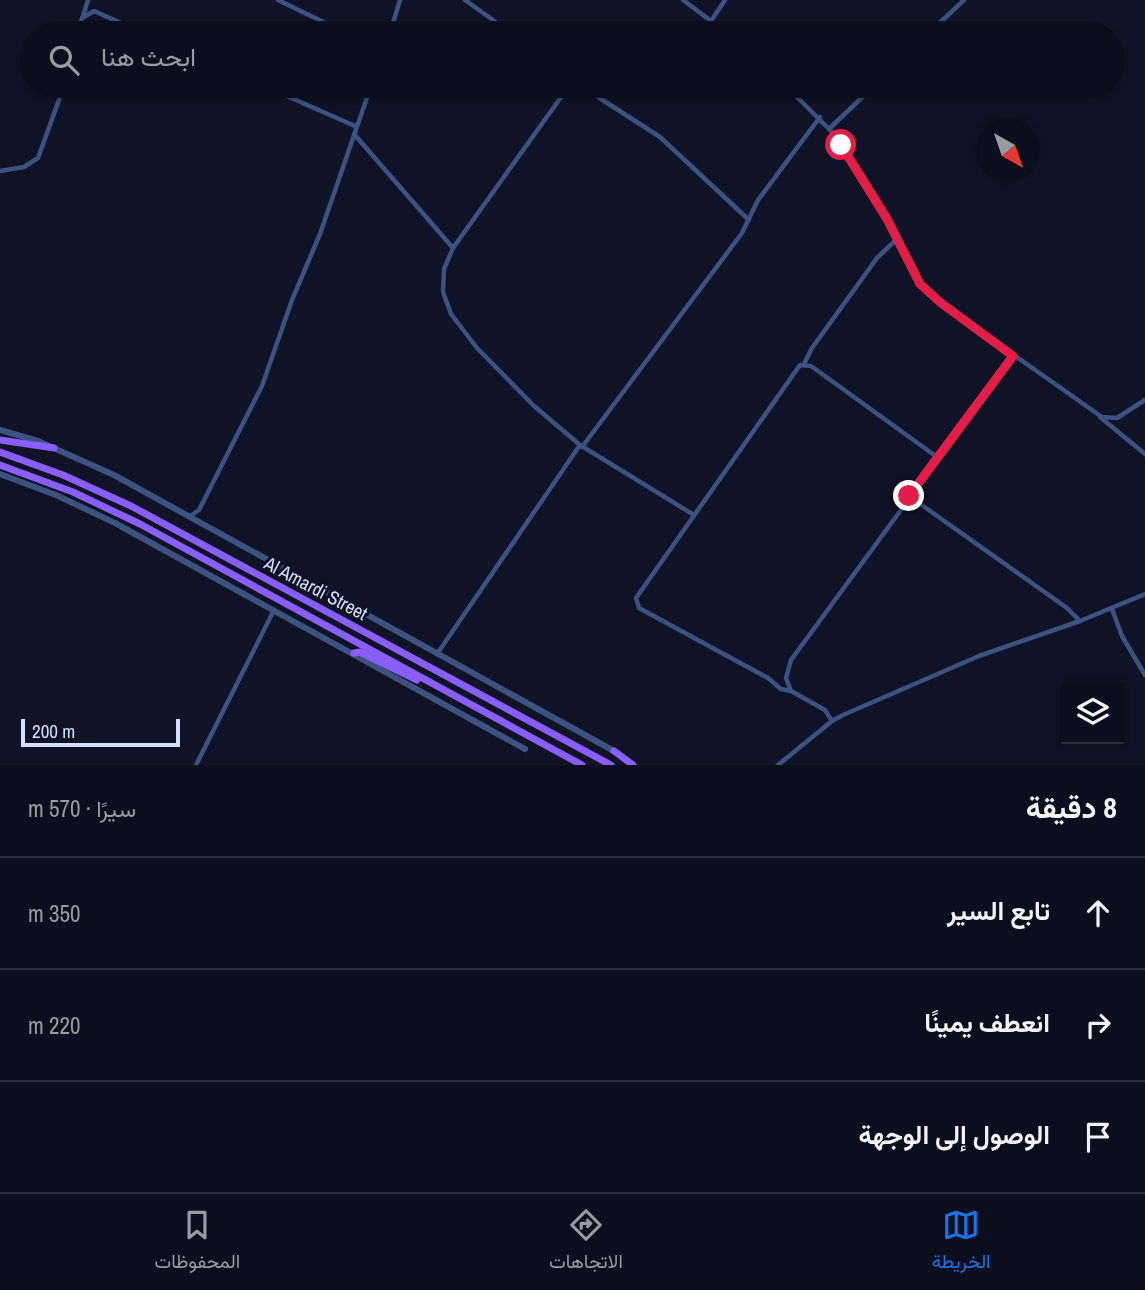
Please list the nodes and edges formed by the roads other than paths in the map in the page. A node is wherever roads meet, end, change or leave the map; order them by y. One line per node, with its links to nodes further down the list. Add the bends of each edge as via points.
1 (88, 0): 8 (street)
2 (278, 0): 11 (street)
3 (400, 0): 12 (street)
4 (465, 0): 13 (street)
5 (683, 0): 14 (street)
6 (725, 0): 14 (street)
7 (964, 0): 15 (street)
8 (82, 18): 9 (street); 10 (street, via 94,12)
9 (81, 21)
10 (115, 21)
11 (321, 21)
12 (394, 21)
13 (494, 21)
14 (710, 21)
15 (942, 21)
16 (60, 98): 27 (street, via 38,158 24,167)
17 (291, 98): 24 (street)
18 (366, 98): 24 (street)
19 (560, 98): 30 (street)
20 (600, 98): 28 (street, via 660,137)
21 (799, 98): 23 (street)
22 (861, 98): 25 (street)
23 (820, 117): 25 (street); 28 (street, via 758,200)
24 (355, 126): 26 (street)
25 (830, 128): 29 (street)
26 (353, 133): 30 (street); 47 (street, via 262,386)
27 (0, 171)
28 (749, 220): 39 (street)
29 (897, 239): 31 (street, via 926,291); 32 (street, via 877,258)
30 (453, 248): 39 (street, via 443,281 451,314 496,368)
31 (1013, 356): 34 (street); 43 (street)
32 (804, 364): 43 (street); 48 (street)
33 (1144, 401): 35 (street)
34 (1098, 414): 35 (street); 37 (street)
35 (1117, 418): 37 (street)
36 (0, 430): 40 (street)
37 (1119, 434): 42 (street)
38 (0, 440): 40 (main road)
39 (581, 446): 48 (street); 56 (street)
40 (54, 448): 49 (street)
41 (0, 453): 67 (main road, Al Amardi Street, via 131,506)
42 (1145, 454)
43 (937, 457): 46 (street)
44 (0, 464): 58 (main road, Al Amardi Street, via 118,513)
45 (0, 474): 52 (street, via 96,513)
46 (909, 496): 54 (street); 59 (street, via 794,654 786,672)
47 (199, 510): 49 (street); 50 (street)
48 (694, 515): 59 (street, via 635,604)
49 (188, 517): 50 (street)
50 (201, 524): 56 (street)
51 (1145, 594): 53 (street)
52 (274, 609): 55 (street); 64 (street)
53 (1112, 609): 54 (street); 57 (street)
54 (1080, 621): 60 (street, via 979,656)
55 (354, 653): 58 (main road); 61 (street)
56 (436, 655): 62 (street)
57 (1145, 675)
58 (436, 685): 63 (main road, Al Amardi Street)
59 (790, 691): 60 (street, via 825,710)
60 (832, 721): 70 (street)
61 (525, 749)
62 (614, 751): 68 (main road); 69 (street)
63 (562, 754): 65 (street); 66 (main road, Al Amardi Street)
64 (195, 765)
65 (575, 765)
66 (582, 765)
67 (611, 765)
68 (633, 765)
69 (640, 765)
70 (779, 765)

